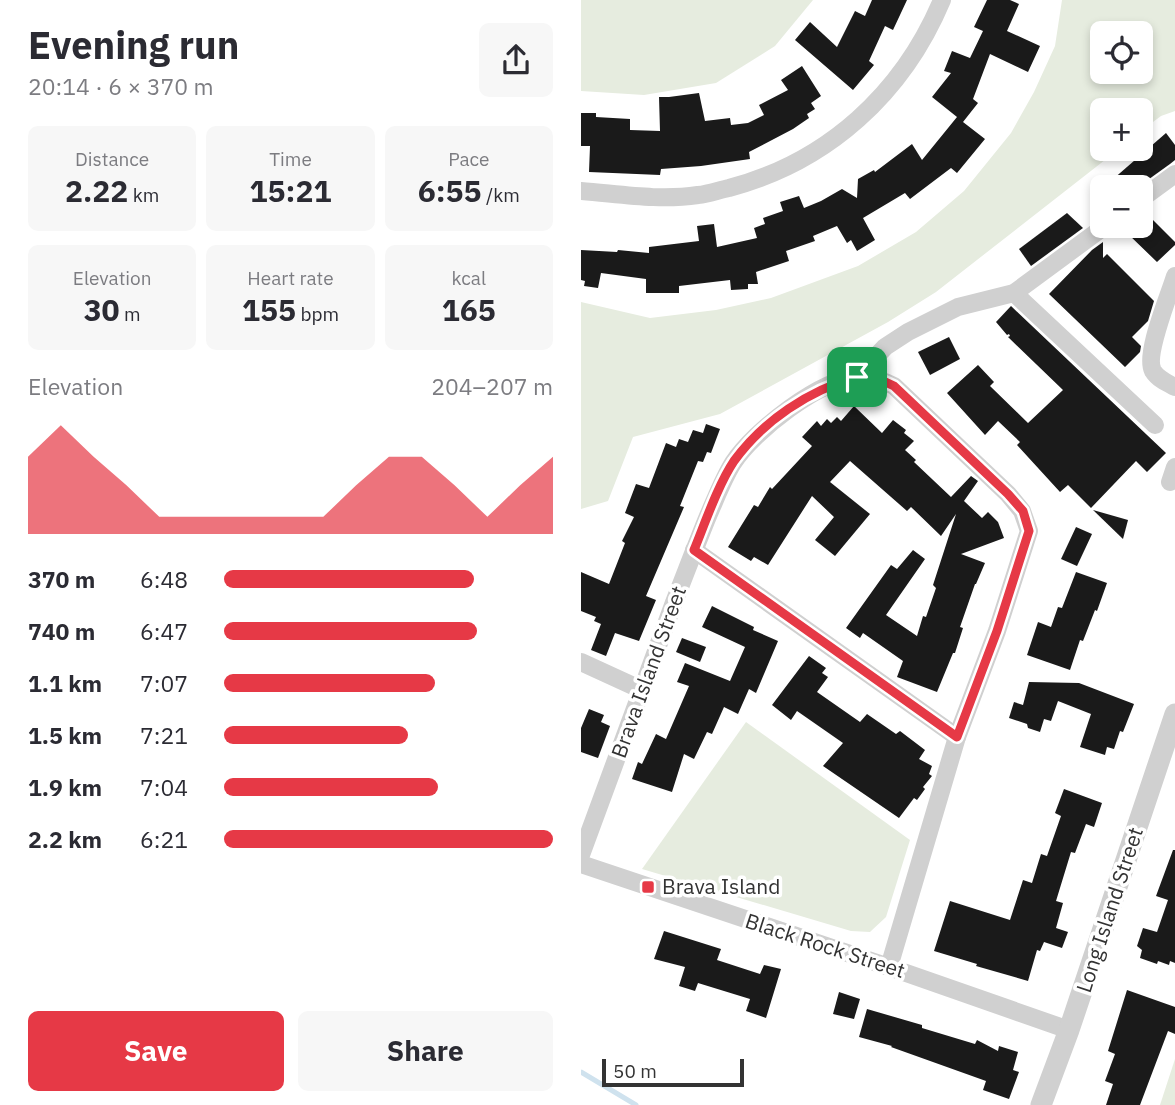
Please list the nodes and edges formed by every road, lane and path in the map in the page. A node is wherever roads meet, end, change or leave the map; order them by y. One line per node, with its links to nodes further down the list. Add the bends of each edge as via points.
1 (942, 0): 4 (street, via 917,48 867,112 792,165 700,195 661,198)
2 (1175, 174): 3 (street)
3 (1153, 190)
4 (581, 191)
5 (1090, 237): 7 (street)
6 (1175, 276): 9 (street, via 1150,358 1152,370)
7 (1014, 293): 8 (street, via 958,307 908,332); 10 (street)
8 (857, 377): 11 (street, Brava Island Street, via 810,396 774,419 751,441 733,463); 15 (street, via 894,386 1008,494 1023,511 1029,531)
9 (1175, 387)
10 (1155, 425)
11 (694, 550): 13 (street, Brava Island Street); 15 (street)
12 (581, 662): 13 (street)
13 (642, 690): 16 (street, Brava Island Street)
14 (1175, 714): 19 (street, Long Island Street)
15 (957, 737): 18 (street)
16 (581, 855)
17 (581, 864): 18 (street, Black Rock Street)
18 (889, 967): 19 (street, Black Rock Street)
19 (1069, 1030): 20 (street, Long Island Street)
20 (1041, 1105)

